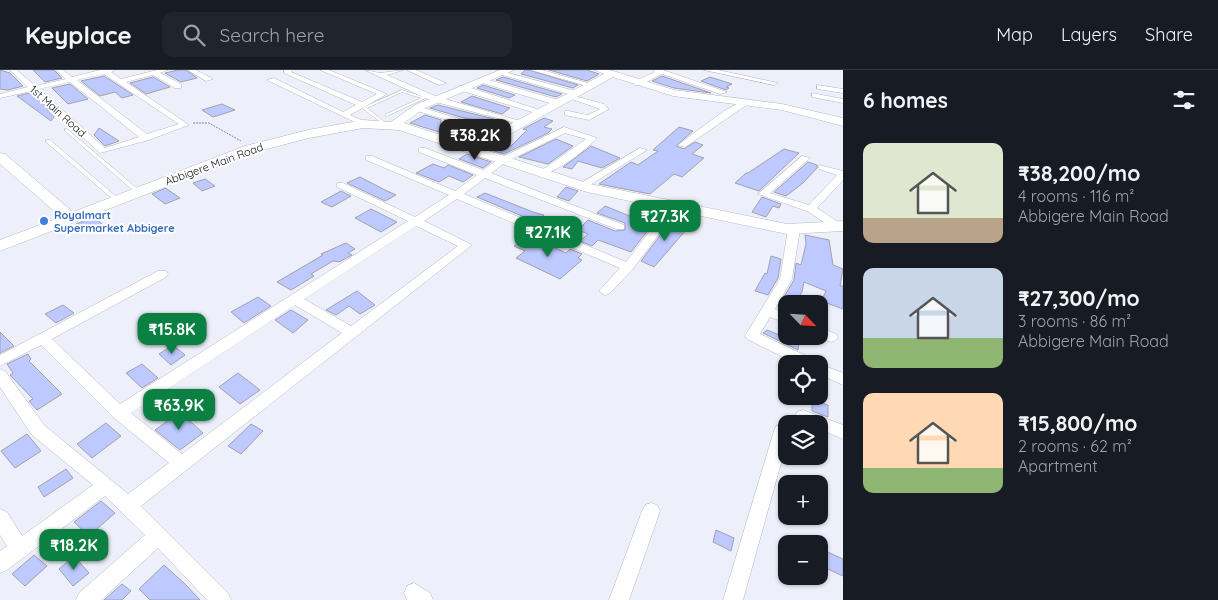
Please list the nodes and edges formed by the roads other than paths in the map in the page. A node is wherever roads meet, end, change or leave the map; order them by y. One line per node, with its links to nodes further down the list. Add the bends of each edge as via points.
1 (13, 70): 36 (street, 1st Main Road)
2 (59, 70): 23 (street)
3 (165, 70): 18 (street)
4 (192, 70): 22 (street)
5 (290, 70): 48 (street, via 286,72)
6 (323, 70): 48 (street, via 383,94)
7 (368, 70): 20 (street)
8 (400, 70): 20 (street)
9 (410, 70): 30 (street)
10 (534, 70): 33 (street)
11 (707, 70): 31 (street)
12 (752, 70): 19 (street)
13 (107, 71): 23 (street); 26 (street)
14 (658, 71): 21 (street); 28 (street)
15 (505, 72): 25 (street); 40 (street)
16 (610, 72): 28 (street); 33 (street)
17 (694, 72): 21 (street)
18 (154, 73): 26 (street); 34 (street)
19 (770, 74)
20 (380, 75): 43 (street)
21 (682, 78): 27 (street)
22 (209, 79)
23 (71, 80): 36 (street); 59 (street)
24 (271, 80): 52 (street)
25 (482, 80): 37 (street); 47 (street)
26 (121, 81): 59 (street, via 185,125)
27 (691, 81): 39 (street); 44 (street, via 719,91)
28 (638, 82): 39 (street)
29 (833, 82): 32 (street)
30 (442, 83)
31 (774, 83)
32 (843, 84)
33 (591, 85): 40 (street)
34 (178, 86)
35 (820, 87): 38 (street)
36 (34, 88): 42 (street); 59 (street, 1st Main Road, via 102,151)
37 (462, 88): 43 (street); 50 (street)
38 (843, 91)
39 (668, 92): 44 (street)
40 (573, 95): 47 (street); 51 (street, via 605,109 586,119)
41 (815, 95): 45 (street)
42 (0, 96)
43 (431, 98): 49 (street); 53 (lane); 53 (lane, via 402,91 364,108); 56 (street)
44 (701, 98): 46 (street)
45 (843, 101)
46 (748, 102): 55 (street); 61 (street)
47 (559, 103): 50 (street)
48 (362, 105): 52 (street)
49 (417, 108): 53 (street); 54 (street)
50 (542, 112): 56 (street)
51 (568, 113)
52 (345, 114): 57 (street)
53 (389, 122): 57 (street, Abbigere Main Road); 62 (street, Abbigere Main Road)
54 (460, 122)
55 (843, 122)
56 (523, 123): 62 (street)
57 (363, 124): 75 (street, Abbigere Main Road, via 250,149)
58 (66, 130): 75 (lane)
59 (146, 138)
60 (48, 141): 77 (lane)
61 (682, 145)
62 (473, 149): 68 (street, Abbigere Main Road)
63 (422, 150): 72 (street)
64 (643, 150): 74 (street)
65 (0, 157): 80 (street)
66 (369, 158): 76 (street)
67 (805, 158): 79 (street, via 763,194)
68 (503, 160): 70 (street, Abbigere Main Road); 70 (street, via 564,130 593,138 548,171); 72 (street)
69 (822, 167): 71 (street)
70 (537, 172): 74 (street, Abbigere Main Road)
71 (843, 174): 79 (street)
72 (483, 175): 76 (street); 83 (street)
73 (340, 185): 81 (street)
74 (581, 186): 78 (street, Abbigere Main Road)
75 (138, 192): 77 (street, Abbigere Main Road)
76 (456, 195): 81 (street); 86 (street)
77 (117, 200): 80 (street, Abbigere Main Road)
78 (675, 206): 84 (street, Abbigere Main Road); 86 (street)
79 (811, 209): 82 (street)
80 (71, 218): 85 (street, Abbigere Main Road)
81 (415, 221): 89 (street); 92 (street, via 466,245)
82 (840, 226): 84 (street, Abbigere Main Road)
83 (620, 227)
84 (794, 229): 90 (street, via 786,279)
85 (0, 246)
86 (628, 268): 88 (street)
87 (162, 274): 93 (street)
88 (605, 290)
89 (296, 300): 92 (street); 99 (street)
90 (767, 311): 91 (street); 94 (street, via 752,336)
91 (778, 316)
92 (352, 333): 103 (street)
93 (43, 339): 95 (street); 99 (street)
94 (791, 355)
95 (0, 361)
96 (828, 372): 98 (street)
97 (0, 375): 104 (street, via 38,430)
98 (843, 379)
99 (119, 413): 103 (street)
100 (828, 426): 101 (street)
101 (843, 432)
102 (778, 445): 114 (street)
103 (182, 464): 105 (street)
104 (106, 485): 105 (street); 109 (street)
105 (128, 505): 108 (street)
106 (650, 511): 113 (street)
107 (0, 518): 109 (street)
108 (159, 535): 111 (street); 112 (street)
109 (19, 549): 110 (street)
110 (0, 563)
111 (86, 600)
112 (221, 600)
113 (619, 600)
114 (733, 600)

